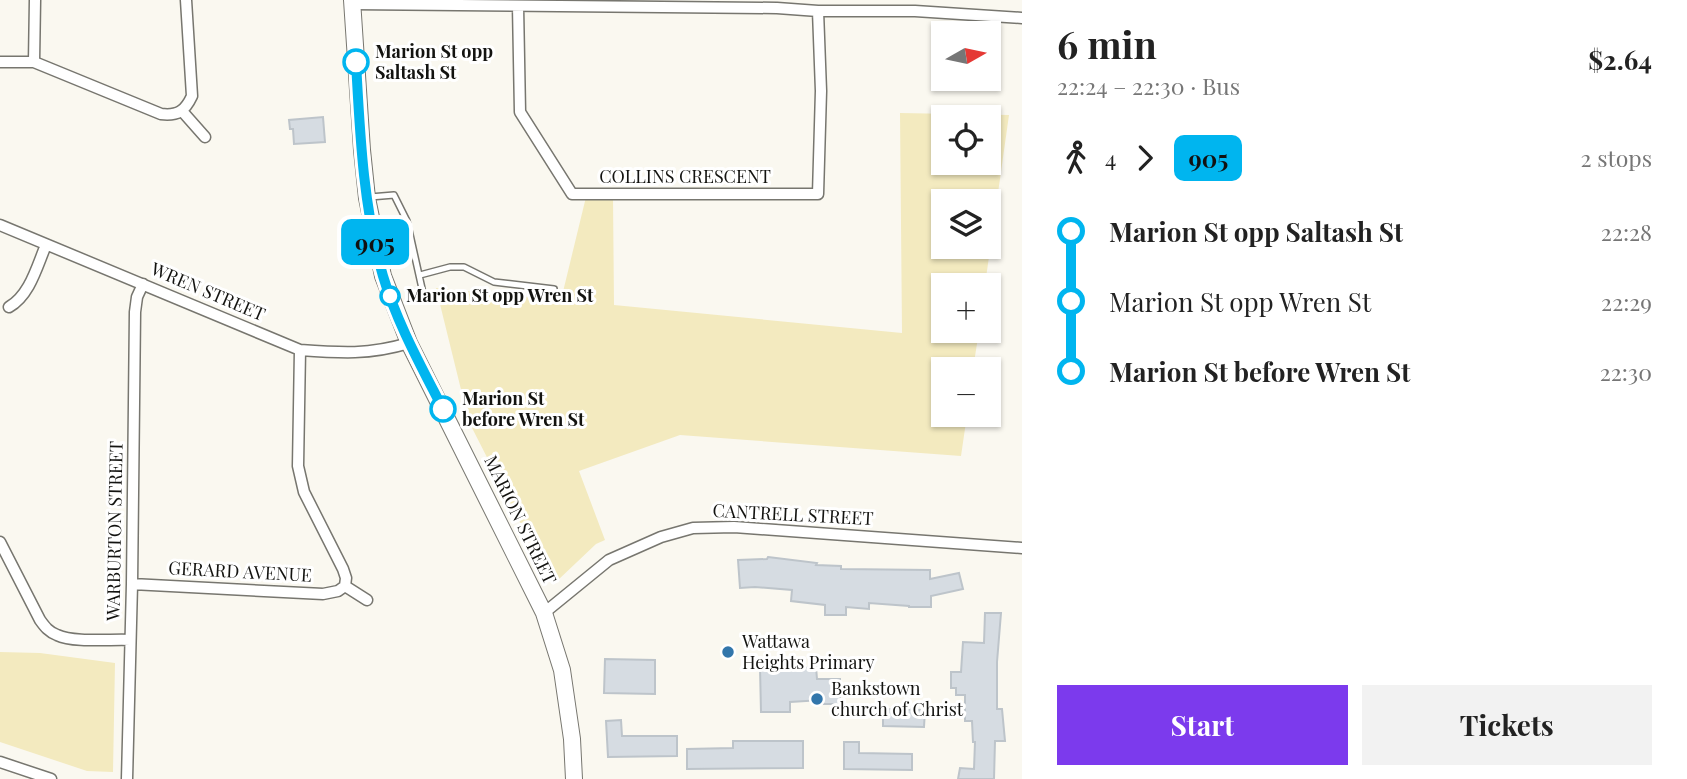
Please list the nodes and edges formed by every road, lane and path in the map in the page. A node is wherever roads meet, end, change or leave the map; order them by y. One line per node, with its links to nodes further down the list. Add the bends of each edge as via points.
1 (35, 0): 10 (street)
2 (186, 0): 11 (street, via 192,96)
3 (353, 2): 5 (street); 13 (main road, MARION STREET)
4 (777, 4): 5 (street); 7 (street)
5 (518, 6): 7 (street, COLLINS CRESCENT, via 520,111 572,194 818,194)
6 (915, 6): 7 (street); 8 (street)
7 (818, 11)
8 (1022, 18)
9 (0, 62): 10 (street)
10 (34, 62): 11 (street, via 161,114 172,116)
11 (182, 111): 12 (street)
12 (205, 137)
13 (367, 198): 16 (lane, via 394,195 407,221); 21 (main road, MARION STREET, via 383,276)
14 (0, 225): 15 (street, WREN STREET)
15 (46, 245): 17 (street, WREN STREET); 20 (street, via 26,290)
16 (420, 275): 18 (lane, via 458,266 494,282); 19 (lane)
17 (143, 284): 22 (street, WREN STREET); 25 (street, WARBURTON STREET, via 135,312)
18 (554, 289)
19 (423, 293)
20 (9, 307)
21 (409, 343): 22 (street, WREN STREET, via 353,354); 28 (main road, MARION STREET)
22 (300, 350): 26 (street, GERARD AVENUE, via 298,466 304,492 346,578)
23 (0, 542): 29 (street, via 49,631 71,639)
24 (1022, 548): 28 (street, CANTRELL STREET, via 693,528 609,560)
25 (132, 584): 26 (street, GERARD AVENUE, via 324,594); 29 (street, WARBURTON STREET)
26 (345, 586): 27 (street)
27 (367, 600)
28 (544, 613): 33 (main road, MARION STREET, via 562,670)
29 (130, 640): 32 (street, WARBURTON STREET)
30 (0, 762): 31 (street)
31 (51, 779)
32 (127, 779)
33 (574, 779)

